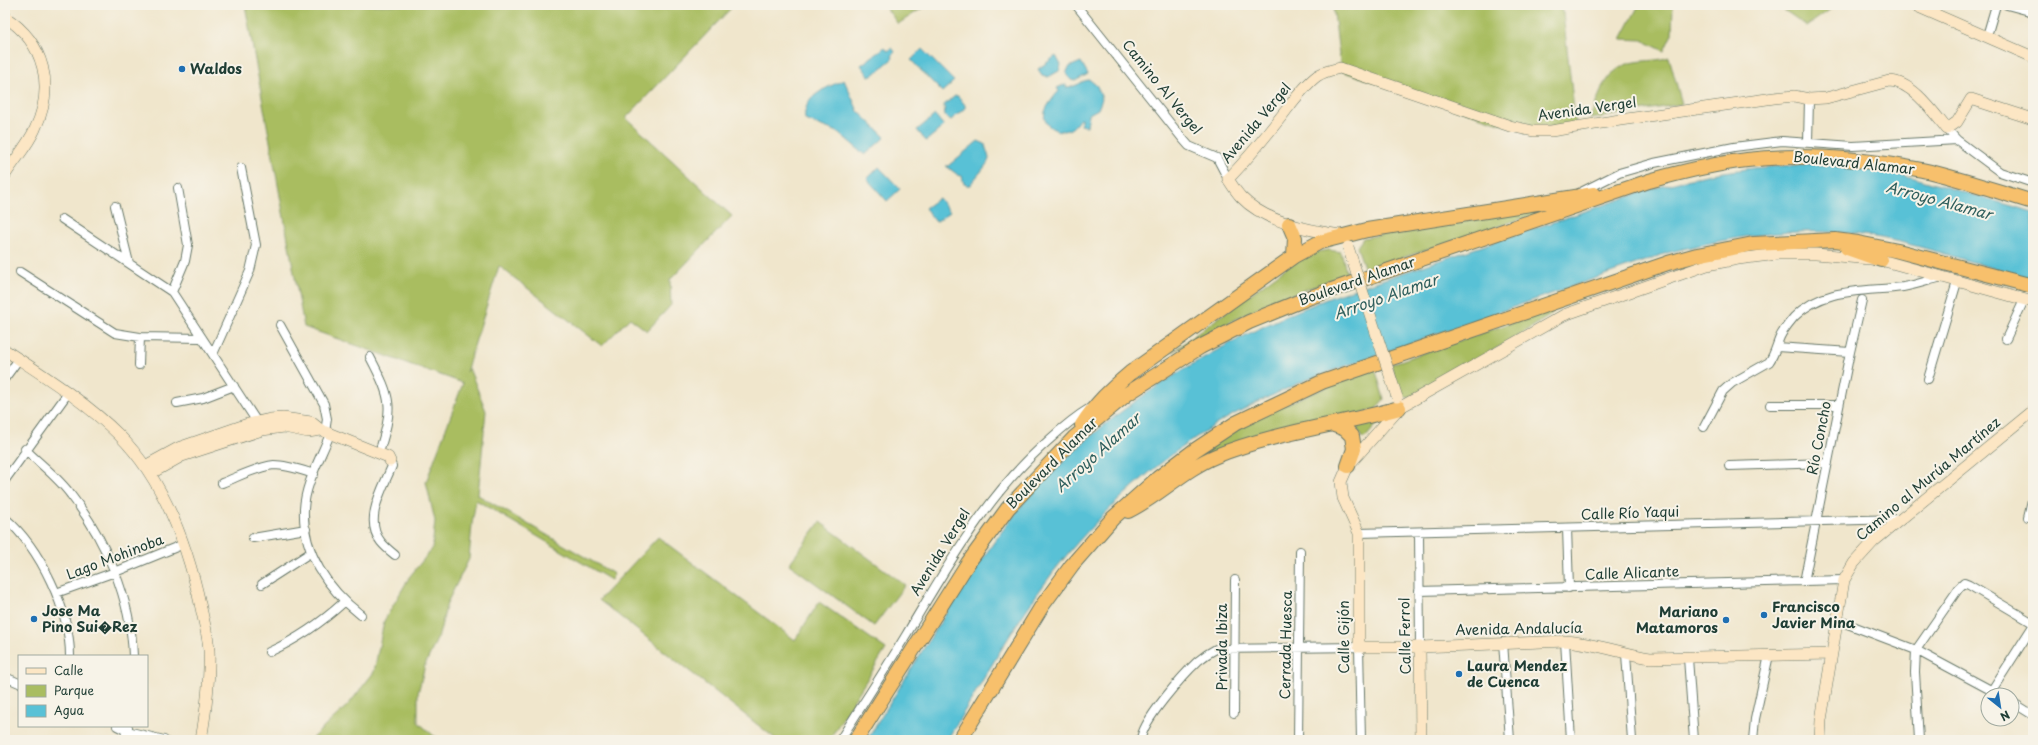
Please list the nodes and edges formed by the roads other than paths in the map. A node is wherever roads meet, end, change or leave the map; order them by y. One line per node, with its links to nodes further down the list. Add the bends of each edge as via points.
1 (1076, 5): 16 (street, Camino Al Vergel, via 1182,138 1189,146 1217,158)
2 (1914, 5): 7 (street)
3 (1996, 5): 7 (street)
4 (2007, 5): 5 (street)
5 (2033, 12)
6 (5, 17): 15 (street, via 23,33 38,52 44,66 46,84 43,107 35,130)
7 (1987, 36): 8 (street)
8 (2033, 57)
9 (1809, 100): 11 (street, Avenida Vergel, via 1826,98 1882,82 1896,81 1906,86 1926,104); 13 (street); 16 (street, Avenida Vergel, via 1794,96 1774,98 1551,131 1533,131 1510,126 1340,68 1317,76 1306,86)
10 (2033, 119): 11 (street, via 1971,99 1957,122)
11 (1948, 129): 12 (street, Avenida Vergel)
12 (1957, 140): 13 (street, via 1853,146); 17 (street, Avenida Vergel, via 2000,172)
13 (1808, 142): 20 (street, via 1782,141 1734,147 1654,163 1619,173)
14 (241, 168): 44 (street, via 256,245 250,271)
15 (5, 174)
16 (1228, 180): 24 (street, Camino Al Vergel, via 1241,197 1256,208)
17 (2032, 182)
18 (178, 188): 34 (street, via 188,245 185,261)
19 (1618, 191): 20 (highway); 21 (highway, Boulevard Alamar, via 1691,169 1791,156 1874,162 1923,170); 62 (highway, Boulevard Alamar, via 1341,285 1249,322 1200,348 1127,394)
20 (1573, 196): 26 (highway)
21 (2033, 202)
22 (115, 206): 29 (street)
23 (62, 219): 29 (street)
24 (1289, 224): 26 (street, Camino Al Vergel); 27 (highway, via 1295,238)
25 (1812, 240): 28 (highway); 33 (highway, via 1858,243); 76 (highway, via 1752,244 1668,263 1322,382 1236,423 1158,478)
26 (1345, 241): 27 (highway, via 1320,242); 53 (street, bridge)
27 (1294, 256): 56 (highway, via 1130,373)
28 (1881, 260): 31 (street); 53 (street, via 1816,254 1778,254 1707,265 1564,315)
29 (129, 262): 34 (street)
30 (20, 272): 38 (street, via 108,330)
31 (1942, 277): 32 (street); 41 (street, via 1904,287 1865,289 1820,299 1809,304 1795,316 1785,328)
32 (1957, 282): 36 (street); 49 (street)
33 (2033, 286)
34 (172, 292): 39 (street)
35 (1862, 300): 43 (street, Río Concho)
36 (2030, 302): 40 (street)
37 (280, 325): 61 (street, via 324,404 327,420)
38 (140, 337): 39 (street); 47 (street)
39 (202, 338): 44 (street)
40 (2006, 339)
41 (1777, 347): 43 (street); 60 (street, via 1769,362 1723,391)
42 (5, 350): 46 (street)
43 (1850, 352): 55 (street, Río Concho)
44 (213, 354): 50 (street)
45 (370, 357): 64 (street, via 389,397 389,420)
46 (18, 359): 48 (street); 51 (street)
47 (139, 365)
48 (5, 378)
49 (1928, 379)
50 (234, 386): 52 (street, via 203,398); 59 (street)
51 (68, 393): 63 (street); 69 (street, via 119,435)
52 (177, 403)
53 (1398, 403): 58 (highway); 67 (street)
54 (1770, 405): 55 (street)
55 (1839, 405): 66 (street, Río Concho)
56 (1094, 406): 62 (highway); 126 (street, Avenida Vergel, via 1069,422 1035,452 995,496 958,547 883,674)
57 (2032, 415): 77 (street, Camino al Murúa Martínez)
58 (1334, 425): 67 (highway, via 1345,429 1352,436 1354,449); 76 (highway, via 1244,446 1214,456 1146,503)
59 (260, 426): 61 (street, via 283,418 311,422); 69 (street, via 212,442 178,448)
60 (1704, 427)
61 (325, 432): 64 (street); 70 (street)
62 (1074, 438): 127 (highway, Boulevard Alamar, via 1008,508 968,563)
63 (25, 450): 71 (street); 88 (street, via 70,494 92,526)
64 (379, 453): 65 (street)
65 (390, 460): 87 (street, via 392,466 373,516 373,526 381,543)
66 (1828, 463): 68 (street); 78 (street, Río Concho)
67 (1348, 466): 82 (street, via 1341,482 1342,490)
68 (1729, 466)
69 (147, 470): 84 (street, via 159,489)
70 (314, 474): 72 (street, via 284,466 273,466); 80 (street, via 304,509)
71 (5, 480)
72 (222, 483)
73 (2033, 496): 74 (street)
74 (2028, 517)
75 (5, 518): 95 (street, via 15,526 37,556)
76 (1113, 518): 128 (highway, via 1072,565 1042,606)
77 (1902, 518): 78 (street, Calle Río Yaqui); 90 (street, Camino al Murúa Martínez, via 1862,553)
78 (1815, 521): 79 (street, Calle Río Yaqui); 91 (street, Río Concho)
79 (1567, 528): 81 (street, Calle Río Yaqui); 93 (street)
80 (306, 529): 83 (street); 86 (street)
81 (1419, 532): 82 (street, Calle Río Yaqui); 94 (street, Calle Ferrol)
82 (1359, 533): 102 (street, Calle Gijón)
83 (253, 538)
84 (184, 544): 88 (street, Lago Mohinoba); 125 (street, via 197,588 209,650 207,708)
85 (1300, 551): 105 (street, Cerrada Huesca)
86 (310, 553): 92 (street); 96 (street)
87 (395, 555)
88 (115, 572): 95 (street, Lago Mohinoba); 111 (street, via 132,633)
89 (1235, 580): 104 (street, Privada Ibiza)
90 (1844, 580): 91 (street, Calle Alicante); 98 (street, Camino al Murúa Martínez)
91 (1804, 582): 93 (street, Calle Alicante)
92 (262, 584)
93 (1569, 588): 94 (street, Calle Alicante)
94 (1419, 591): 103 (street, Calle Ferrol)
95 (56, 593): 110 (street, via 67,630)
96 (344, 602): 97 (street); 107 (street, via 301,636)
97 (361, 615)
98 (1837, 620): 106 (street); 109 (street, Camino al Murúa Martínez)
99 (2033, 625): 106 (street, via 1964,584 1958,588); 117 (street)
100 (1565, 641): 101 (street, Avenida Andalucía); 108 (street, Avenida Andalucía, via 1582,642); 134 (street)
101 (1502, 642): 103 (street, Avenida Andalucía); 133 (street)
102 (1359, 647): 103 (street, Avenida Andalucía); 105 (street, Avenida Andalucía); 131 (street, Calle Gijón)
103 (1420, 647): 132 (street, Calle Ferrol)
104 (1236, 648): 105 (street, Avenida Andalucía); 119 (street, Privada Ibiza); 129 (street, Avenida Andalucía, via 1216,649 1198,661 1151,715)
105 (1298, 648): 130 (street, Cerrada Huesca)
106 (1916, 650): 116 (street); 122 (street)
107 (269, 652)
108 (1626, 654): 113 (street, Avenida Andalucía, via 1650,658); 135 (street)
109 (1831, 654): 112 (street, Avenida Andalucía); 138 (street, Camino al Murúa Martínez)
110 (70, 655)
111 (133, 655)
112 (1768, 655): 113 (street, Avenida Andalucía); 137 (street)
113 (1688, 658): 136 (street)
114 (5, 677): 115 (street)
115 (18, 683)
116 (1986, 687)
117 (1994, 687)
118 (2020, 707): 120 (street)
119 (1234, 713)
120 (2033, 715)
121 (127, 728): 123 (street); 124 (street)
122 (1919, 737): 139 (street)
123 (124, 740)
124 (164, 740)
125 (201, 740)
126 (840, 740)
127 (856, 740)
128 (960, 740)
129 (1141, 740)
130 (1298, 740)
131 (1361, 740)
132 (1421, 740)
133 (1510, 740)
134 (1571, 740)
135 (1632, 740)
136 (1694, 740)
137 (1753, 740)
138 (1820, 740)
139 (1927, 740)

